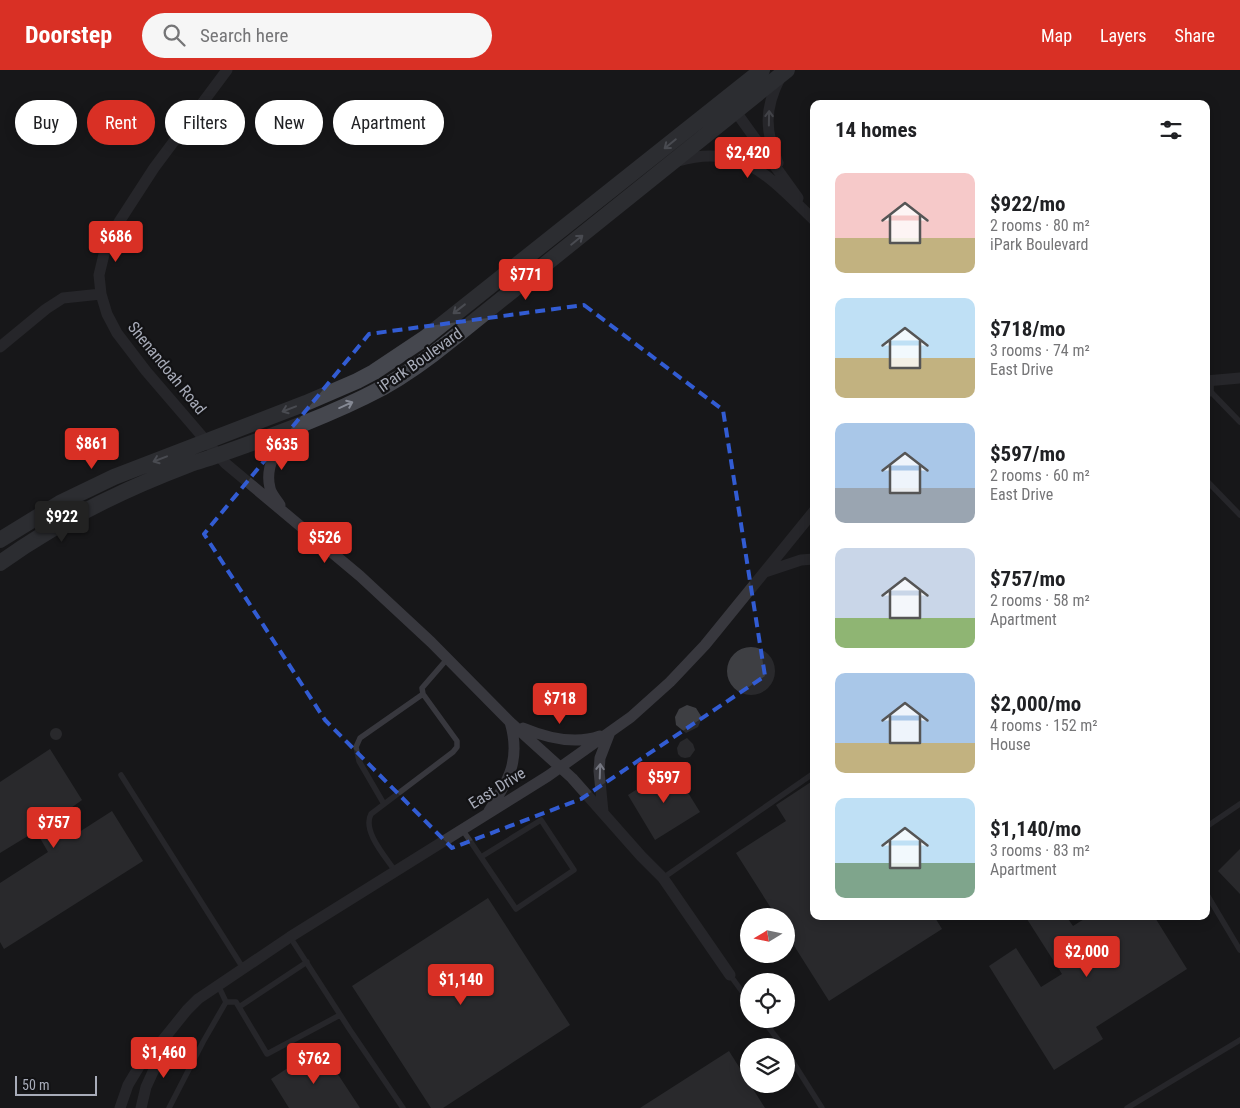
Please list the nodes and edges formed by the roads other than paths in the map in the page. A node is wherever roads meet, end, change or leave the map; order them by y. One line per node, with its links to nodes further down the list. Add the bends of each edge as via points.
1 (226, 70): 9 (street, Shenandoah Road, via 118,222 104,253 99,275)
2 (762, 70): 4 (main road, iPark Boulevard)
3 (784, 72): 4 (main road, iPark Boulevard); 6 (street, one-way to 3, via 770,142 767,114 774,90)
4 (731, 105): 5 (main road, iPark Boulevard); 6 (street); 16 (main road, iPark Boulevard, one-way to 16, via 424,338 374,372)
5 (672, 163): 8 (street, via 711,155 738,160 773,182); 15 (main road, iPark Boulevard, one-way to 5, via 366,396 418,365)
6 (786, 181): 7 (street)
7 (810, 214)
8 (810, 216)
9 (101, 294): 10 (street, via 63,298); 16 (street, Shenandoah Road, via 116,333)
10 (0, 347)
11 (1240, 378): 12 (street)
12 (1210, 384)
13 (1210, 385): 14 (lane)
14 (1240, 422)
15 (292, 427): 17 (main road, iPark Boulevard); 19 (street, via 275,451 268,478 270,490)
16 (206, 442): 17 (street, Shenandoah Road); 22 (main road, iPark Boulevard, one-way to 22, via 96,485 42,513)
17 (219, 455): 19 (street, Shenandoah Road); 24 (main road, iPark Boulevard, via 109,499)
18 (1210, 484): 20 (lane)
19 (286, 515): 26 (street, Shenandoah Road, via 360,576)
20 (1240, 515)
21 (810, 526): 25 (street, East Drive)
22 (0, 540)
23 (810, 559): 25 (street)
24 (0, 563)
25 (765, 572): 29 (street, East Drive, via 688,664 651,700)
26 (448, 658): 27 (lane, via 422,688); 28 (street, Shenandoah Road)
27 (422, 694): 33 (lane, via 360,738 356,748 359,761); 33 (lane, via 457,741 457,747)
28 (510, 722): 29 (street, via 538,734 574,741); 30 (street, Shenandoah Road); 36 (street, via 515,748 511,772)
29 (610, 732): 30 (street, East Drive); 35 (street, one-way to 29, via 600,758)
30 (561, 767): 35 (street, Shenandoah Road); 36 (street, East Drive)
31 (121, 775): 46 (lane)
32 (810, 776): 41 (lane)
33 (384, 804): 40 (lane, via 368,820 370,832)
34 (1240, 804): 37 (lane)
35 (603, 812): 41 (street, Shenandoah Road)
36 (487, 814): 38 (street, East Drive)
37 (1210, 824)
38 (462, 829): 39 (lane); 40 (street, East Drive)
39 (481, 857): 39 (lane, via 516,909 574,870 541,820)
40 (395, 871): 43 (street, East Drive)
41 (663, 878): 47 (street, Shenandoah Road)
42 (1210, 900): 44 (lane)
43 (290, 937): 45 (lane); 46 (street, East Drive)
44 (1240, 950)
45 (307, 962): 51 (lane); 52 (lane)
46 (243, 968): 48 (street, East Drive)
47 (730, 975): 49 (lane)
48 (218, 985): 50 (lane); 56 (street, East Drive, via 187,1010)
49 (740, 989)
50 (226, 1002): 51 (lane, via 236,1002); 60 (lane)
51 (239, 1007): 52 (lane, via 267,1054)
52 (340, 1014): 61 (lane)
53 (769, 1028): 54 (lane)
54 (777, 1038)
55 (1240, 1040): 63 (lane)
56 (158, 1046): 58 (street, East Drive, via 141,1062); 59 (street, East Drive, via 157,1063)
57 (795, 1065): 62 (lane)
58 (120, 1108)
59 (141, 1108)
60 (169, 1108)
61 (403, 1108)
62 (822, 1108)
63 (1127, 1108)

